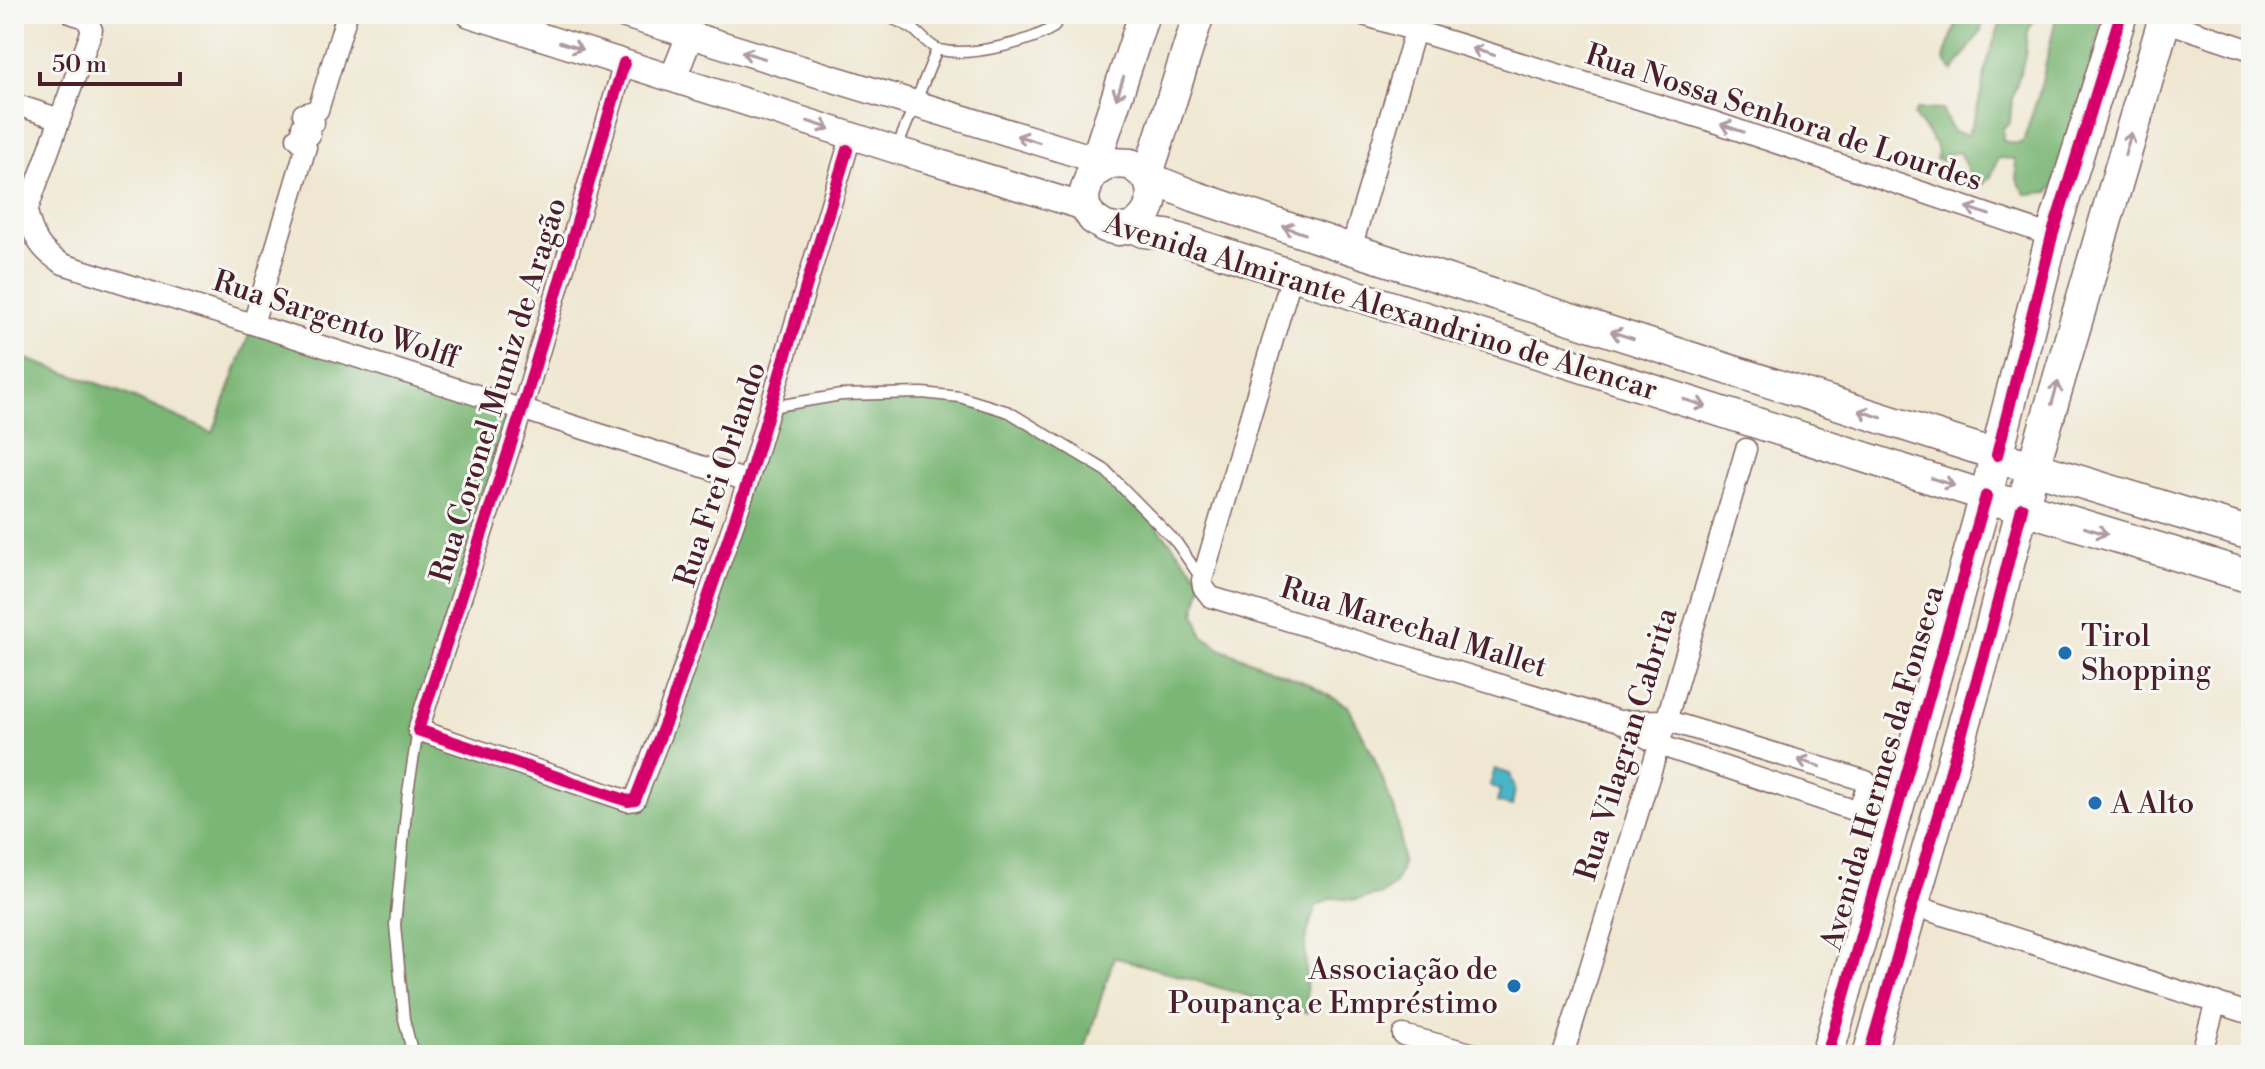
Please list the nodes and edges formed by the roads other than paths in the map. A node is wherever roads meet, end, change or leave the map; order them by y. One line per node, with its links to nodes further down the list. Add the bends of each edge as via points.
1 (347, 14): 34 (street, via 318,110 303,114 314,122 302,126 310,135 297,138 306,147)
2 (470, 14): 16 (street, Avenida Almirante Alexandrino de Alencar, one-way to 16)
3 (622, 14): 13 (street, Avenida Almirante Alexandrino de Alencar)
4 (881, 14): 14 (lane, via 910,27)
5 (1059, 14): 14 (lane, via 1054,27 1026,41 982,49)
6 (1144, 14): 24 (main road, one-way to 24, via 1099,151)
7 (1199, 14): 21 (main road)
8 (1360, 14): 12 (street, Rua Nossa Senhora de Lourdes)
9 (2121, 14): 31 (main road, Avenida Hermes da Fonseca)
10 (77, 15): 20 (street, via 86,18 92,30)
11 (2165, 17): 15 (street); 39 (main road, one-way to 11)
12 (1417, 23): 31 (street, Rua Nossa Senhora de Lourdes, one-way to 12); 32 (street)
13 (690, 35): 17 (street); 19 (street, Avenida Almirante Alexandrino de Alencar, one-way to 13)
14 (937, 49): 19 (lane)
15 (2251, 50)
16 (624, 63): 17 (street, Avenida Almirante Alexandrino de Alencar); 36 (street, Rua Coronel Muniz de Aragão)
17 (673, 78): 23 (street, Avenida Almirante Alexandrino de Alencar, one-way to 23)
18 (14, 104): 20 (street)
19 (915, 105): 23 (lane); 24 (street, Avenida Almirante Alexandrino de Alencar, one-way to 19, via 1088,157)
20 (60, 119): 28 (street)
21 (1159, 143): 25 (main road); 26 (main road, via 1163,167)
22 (847, 150): 35 (street, Rua Frei Orlando)
23 (896, 150): 27 (street, Avenida Almirante Alexandrino de Alencar)
24 (1100, 167): 25 (main road, Avenida Almirante Alexandrino de Alencar, via 1120,162); 27 (main road, via 1086,184)
25 (1147, 177): 26 (main road, Avenida Almirante Alexandrino de Alencar); 29 (main road, via 1151,205)
26 (1185, 193): 30 (main road, via 1162,198 1156,214); 32 (main road, Avenida Almirante Alexandrino de Alencar, one-way to 26)
27 (1085, 207): 29 (main road, Avenida Almirante Alexandrino de Alencar, via 1105,227)
28 (21, 208): 34 (street, Rua Sargento Wolff, via 38,245 63,264)
29 (1133, 227): 30 (main road, Avenida Almirante Alexandrino de Alencar)
30 (1167, 235): 33 (main road, Avenida Almirante Alexandrino de Alencar)
31 (2052, 236): 38 (main road, Avenida Hermes da Fonseca)
32 (1351, 249): 38 (main road, Avenida Almirante Alexandrino de Alencar, one-way to 32)
33 (1292, 275): 41 (main road, Avenida Almirante Alexandrino de Alencar, one-way to 41); 45 (street)
34 (253, 324): 36 (street, Rua Sargento Wolff)
35 (771, 407): 40 (street, Rua Frei Orlando); 45 (lane, via 841,395 922,393 960,397 1009,412 1105,470 1176,542)
36 (522, 410): 40 (street, Rua Sargento Wolff); 48 (street, Rua Coronel Muniz de Aragão)
37 (1746, 449): 46 (street, Rua Vilagran Cabrita)
38 (1997, 455): 39 (main road, Avenida Almirante Alexandrino de Alencar); 41 (main road, Avenida Hermes da Fonseca)
39 (2033, 468): 42 (main road); 43 (main road, Avenida Almirante Alexandrino de Alencar)
40 (748, 481): 48 (street, Rua Frei Orlando, via 632,801)
41 (1986, 496): 42 (main road, Avenida Almirante Alexandrino de Alencar); 57 (main road, Avenida Hermes da Fonseca)
42 (2022, 508): 44 (main road, Avenida Almirante Alexandrino de Alencar, one-way to 44); 50 (main road)
43 (2251, 534)
44 (2251, 577)
45 (1202, 580): 47 (street, Rua Marechal Mallet, via 1211,597)
46 (1665, 720): 47 (street, Rua Marechal Mallet); 49 (street, Rua Vilagran Cabrita); 49 (street, Rua Marechal Mallet, one-way to 46, via 1853,810 1858,810 1868,785)
47 (1619, 721): 49 (street, Rua Marechal Mallet)
48 (418, 730): 54 (lane, Rua Coronel Muniz de Aragão, via 395,925)
49 (1659, 745): 56 (street, Rua Vilagran Cabrita)
50 (1912, 905): 51 (street); 58 (main road)
51 (2216, 1002): 52 (street); 59 (street)
52 (2251, 1014)
53 (1403, 1035): 55 (street)
54 (413, 1055)
55 (1478, 1055)
56 (1563, 1055)
57 (1827, 1055)
58 (1869, 1055)
59 (2201, 1055)

